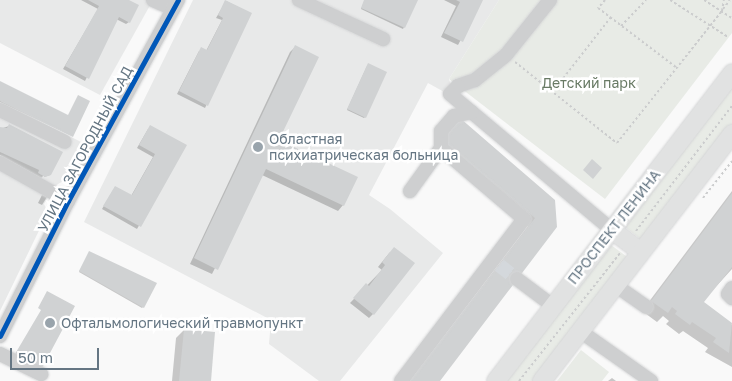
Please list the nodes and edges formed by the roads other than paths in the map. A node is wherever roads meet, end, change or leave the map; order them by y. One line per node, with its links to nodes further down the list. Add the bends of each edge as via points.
1 (153, 0): 4 (street)
2 (299, 0): 5 (street)
3 (550, 0): 8 (street, via 506,55 475,80 458,86 450,94)
4 (175, 5): 14 (street, УЛИЦА ЗАГОРОДНЫЙ САД)
5 (383, 39)
6 (732, 73): 15 (main road, ПРОСПЕКТ ЛЕНИНА)
7 (0, 110): 10 (street)
8 (472, 112): 11 (street, via 454,116 438,137); 15 (street)
9 (731, 138): 16 (main road)
10 (65, 142)
11 (441, 148): 13 (street); 27 (street, via 524,219 496,263)
12 (0, 163): 14 (street)
13 (410, 191)
14 (68, 200): 24 (street, УЛИЦА ЗАГОРОДНЫЙ САД)
15 (612, 230): 16 (main road); 21 (main road, ПРОСПЕКТ ЛЕНИНА)
16 (634, 247): 18 (main road)
17 (517, 279): 21 (street)
18 (615, 285): 22 (street); 23 (main road)
19 (732, 288): 20 (street, via 728,294)
20 (732, 298)
21 (553, 306): 28 (main road, ПРОСПЕКТ ЛЕНИНА)
22 (646, 308)
23 (580, 330): 29 (main road); 30 (street)
24 (0, 336)
25 (0, 354): 26 (street)
26 (41, 374)
27 (401, 381)
28 (496, 381)
29 (542, 381)
30 (650, 381)

